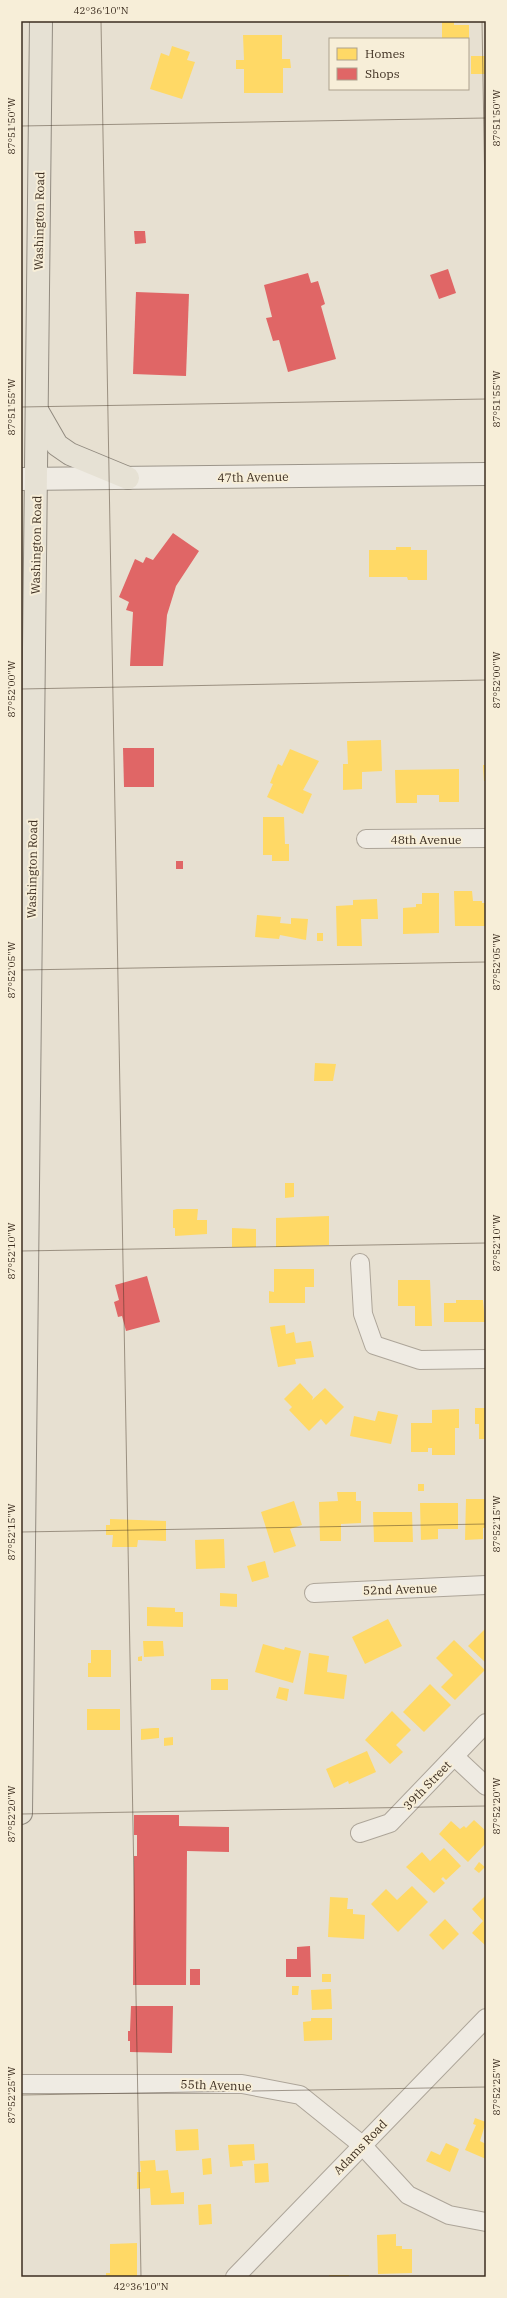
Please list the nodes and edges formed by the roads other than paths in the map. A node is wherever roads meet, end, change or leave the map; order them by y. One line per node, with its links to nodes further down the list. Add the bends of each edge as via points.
1 (41, 21): 2 (main road, Washington Road)
2 (38, 410): 4 (main road, via 57,445 70,454); 5 (main road, Washington Road)
3 (486, 474): 4 (street, 47th Avenue)
4 (128, 478): 5 (street, 47th Avenue)
5 (29, 479): 10 (main road, Washington Road)
6 (486, 838): 7 (street, 48th Avenue)
7 (366, 839)
8 (360, 1263): 9 (street, via 363,1314 374,1344 420,1360)
9 (486, 1359)
10 (23, 1482): 16 (main road, Washington Road)
11 (486, 1586): 12 (street, 52nd Avenue)
12 (314, 1593)
13 (486, 1723): 14 (street, 39th Street)
14 (455, 1757): 15 (street); 17 (street, 39th Street, via 390,1823)
15 (486, 1786)
16 (21, 1813)
17 (360, 1834)
18 (486, 2018): 20 (street, Adams Road)
19 (21, 2084): 20 (street, 55th Avenue, via 242,2084 300,2095)
20 (362, 2145): 21 (street, 55th Avenue, via 408,2195 450,2215); 22 (street, Adams Road)
21 (486, 2222)
22 (235, 2277)

